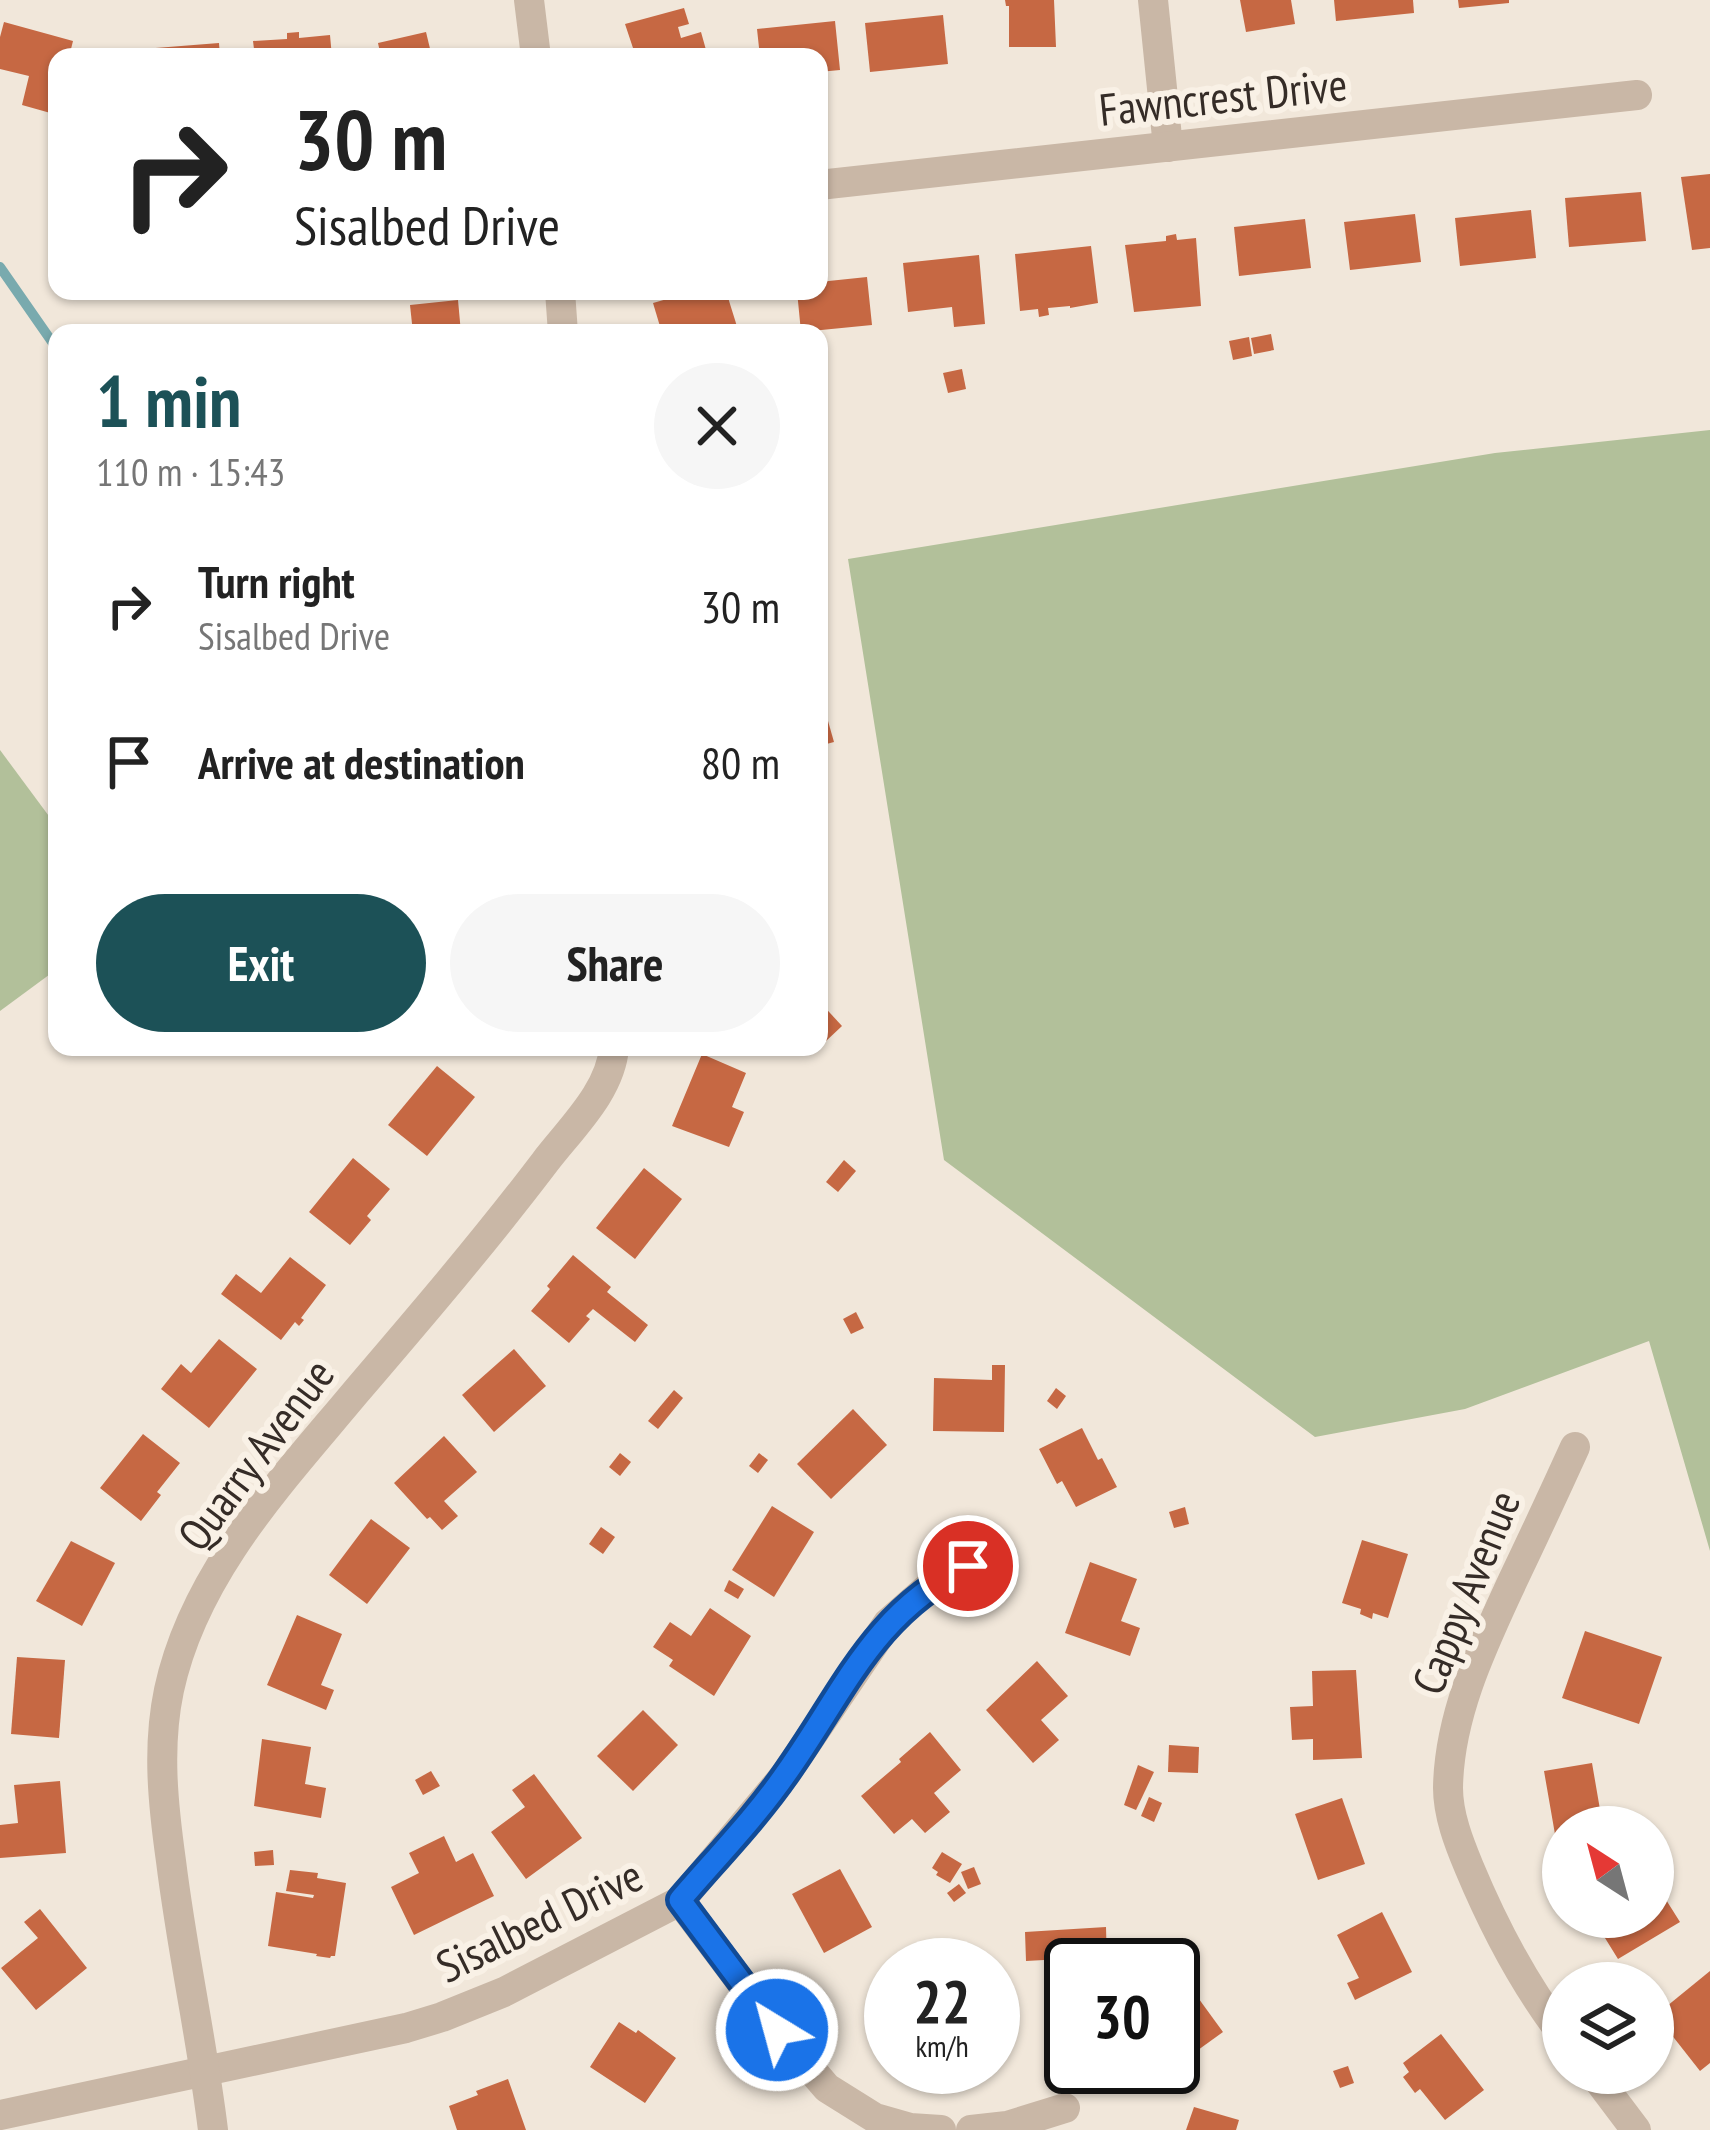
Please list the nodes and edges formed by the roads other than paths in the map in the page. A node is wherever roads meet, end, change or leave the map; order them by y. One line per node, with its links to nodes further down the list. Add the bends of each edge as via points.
1 (529, 0): 3 (street)
2 (1153, 0): 5 (street)
3 (535, 48)
4 (1637, 95): 5 (street, Fawncrest Drive)
5 (1168, 147): 6 (street, Fawncrest Drive)
6 (828, 184)
7 (612, 1056): 12 (street, Quarry Avenue, via 605,1082 518,1199 270,1495 180,1647 165,1714 162,1792)
8 (1575, 1447): 11 (street, Cappy Avenue, via 1466,1688 1448,1790 1461,1847 1505,1948)
9 (968, 1566): 10 (street, Sisalbed Drive, via 888,1623 785,1775)
10 (680, 1900): 12 (street, Sisalbed Drive, via 442,2017); 17 (street, via 827,2088 875,2119)
11 (1542, 2004)
12 (206, 2071): 15 (street, Sisalbed Drive); 16 (street, Quarry Avenue)
13 (1609, 2094): 19 (street)
14 (1065, 2108): 18 (street)
15 (0, 2114)
16 (213, 2130)
17 (941, 2130)
18 (971, 2130)
19 (1636, 2130)

